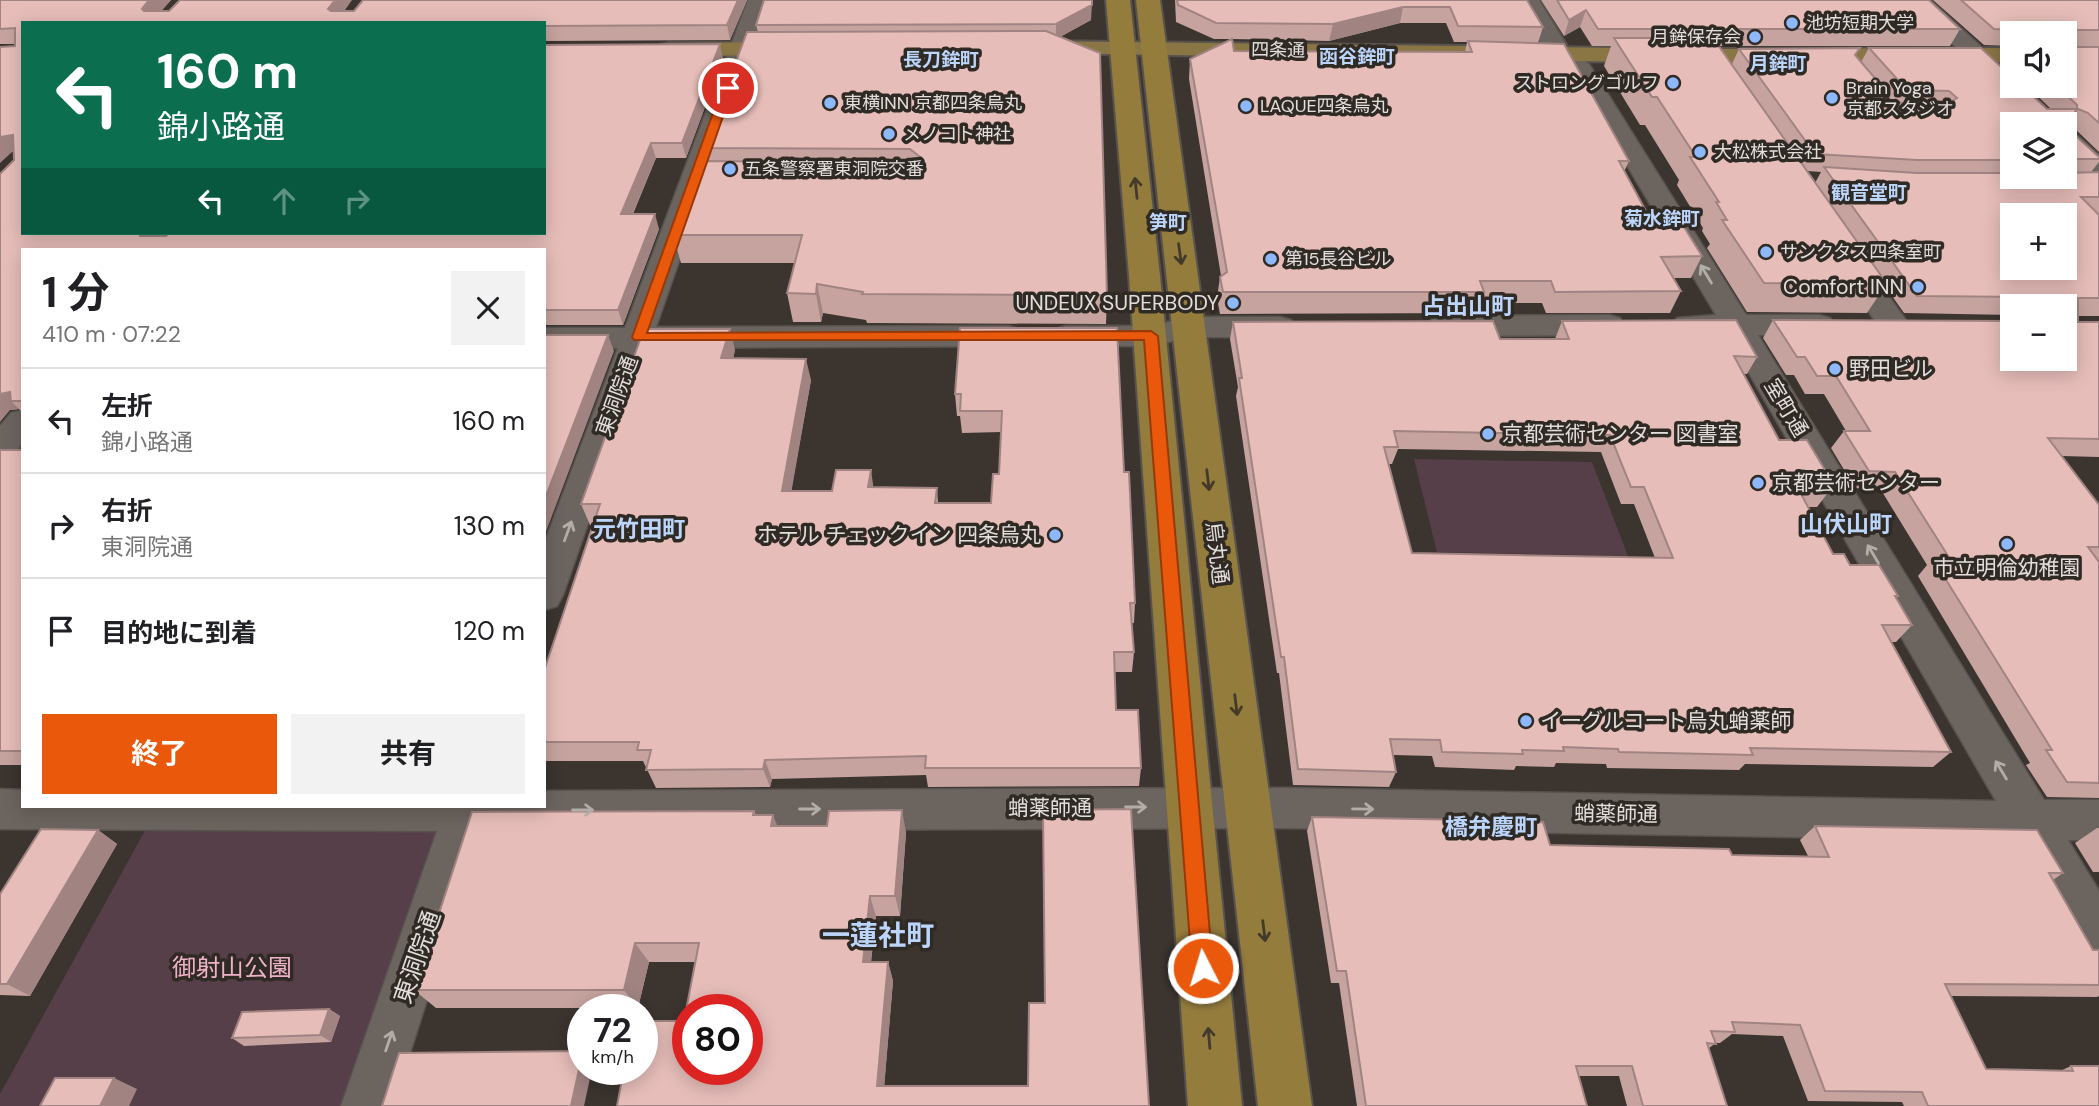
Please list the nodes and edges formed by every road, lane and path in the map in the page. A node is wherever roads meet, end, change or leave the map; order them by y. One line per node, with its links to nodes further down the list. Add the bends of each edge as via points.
1 (759, 0): 9 (street, 東洞院通)
2 (1118, 0): 7 (highway)
3 (1148, 0): 8 (highway, 烏丸通)
4 (1527, 0): 12 (street, 室町通)
5 (1917, 0): 14 (street)
6 (1018, 48): 7 (main road, 四条通)
7 (1122, 48): 8 (main road, 四条通); 25 (highway, one-way to 7)
8 (1153, 48): 12 (main road, 四条通); 23 (highway, 烏丸通, one-way to 23)
9 (742, 49): 10 (main road); 11 (main road); 26 (street, 東洞院通)
10 (812, 49)
11 (652, 50)
12 (1559, 53): 15 (main road, 四条通); 21 (street, 室町通, one-way to 12, via 1581,69)
13 (2000, 55): 14 (main road, 四条通)
14 (1977, 56): 15 (main road, 四条通); 17 (street)
15 (1710, 57): 16 (street)
16 (1726, 81)
17 (2038, 112)
18 (2077, 149): 19 (street)
19 (2099, 169)
20 (1830, 234): 21 (street, via 1907,326)
21 (1737, 325): 22 (street); 36 (street, 室町通, one-way to 21)
22 (1416, 326)
23 (1190, 327): 24 (street); 25 (street); 33 (highway, 烏丸通, one-way to 33)
24 (1309, 327)
25 (1151, 336): 26 (street); 32 (highway)
26 (639, 337): 27 (street); 30 (street, 東洞院通, one-way to 26)
27 (546, 338)
28 (21, 423): 29 (street)
29 (0, 448)
30 (546, 590)
31 (467, 808): 32 (street, 蛸薬師通, one-way to 32); 34 (street, 蛸薬師通); 38 (street, 東洞院通, one-way to 31)
32 (1188, 808): 33 (street, 蛸薬師通); 39 (highway, one-way to 32)
33 (1249, 808): 36 (street, 蛸薬師通, one-way to 36); 40 (highway, 烏丸通, one-way to 40)
34 (0, 809)
35 (2099, 820): 36 (street, 蛸薬師通)
36 (2032, 821): 37 (street, 室町通)
37 (2099, 934)
38 (367, 1106)
39 (1216, 1106)
40 (1285, 1106)

